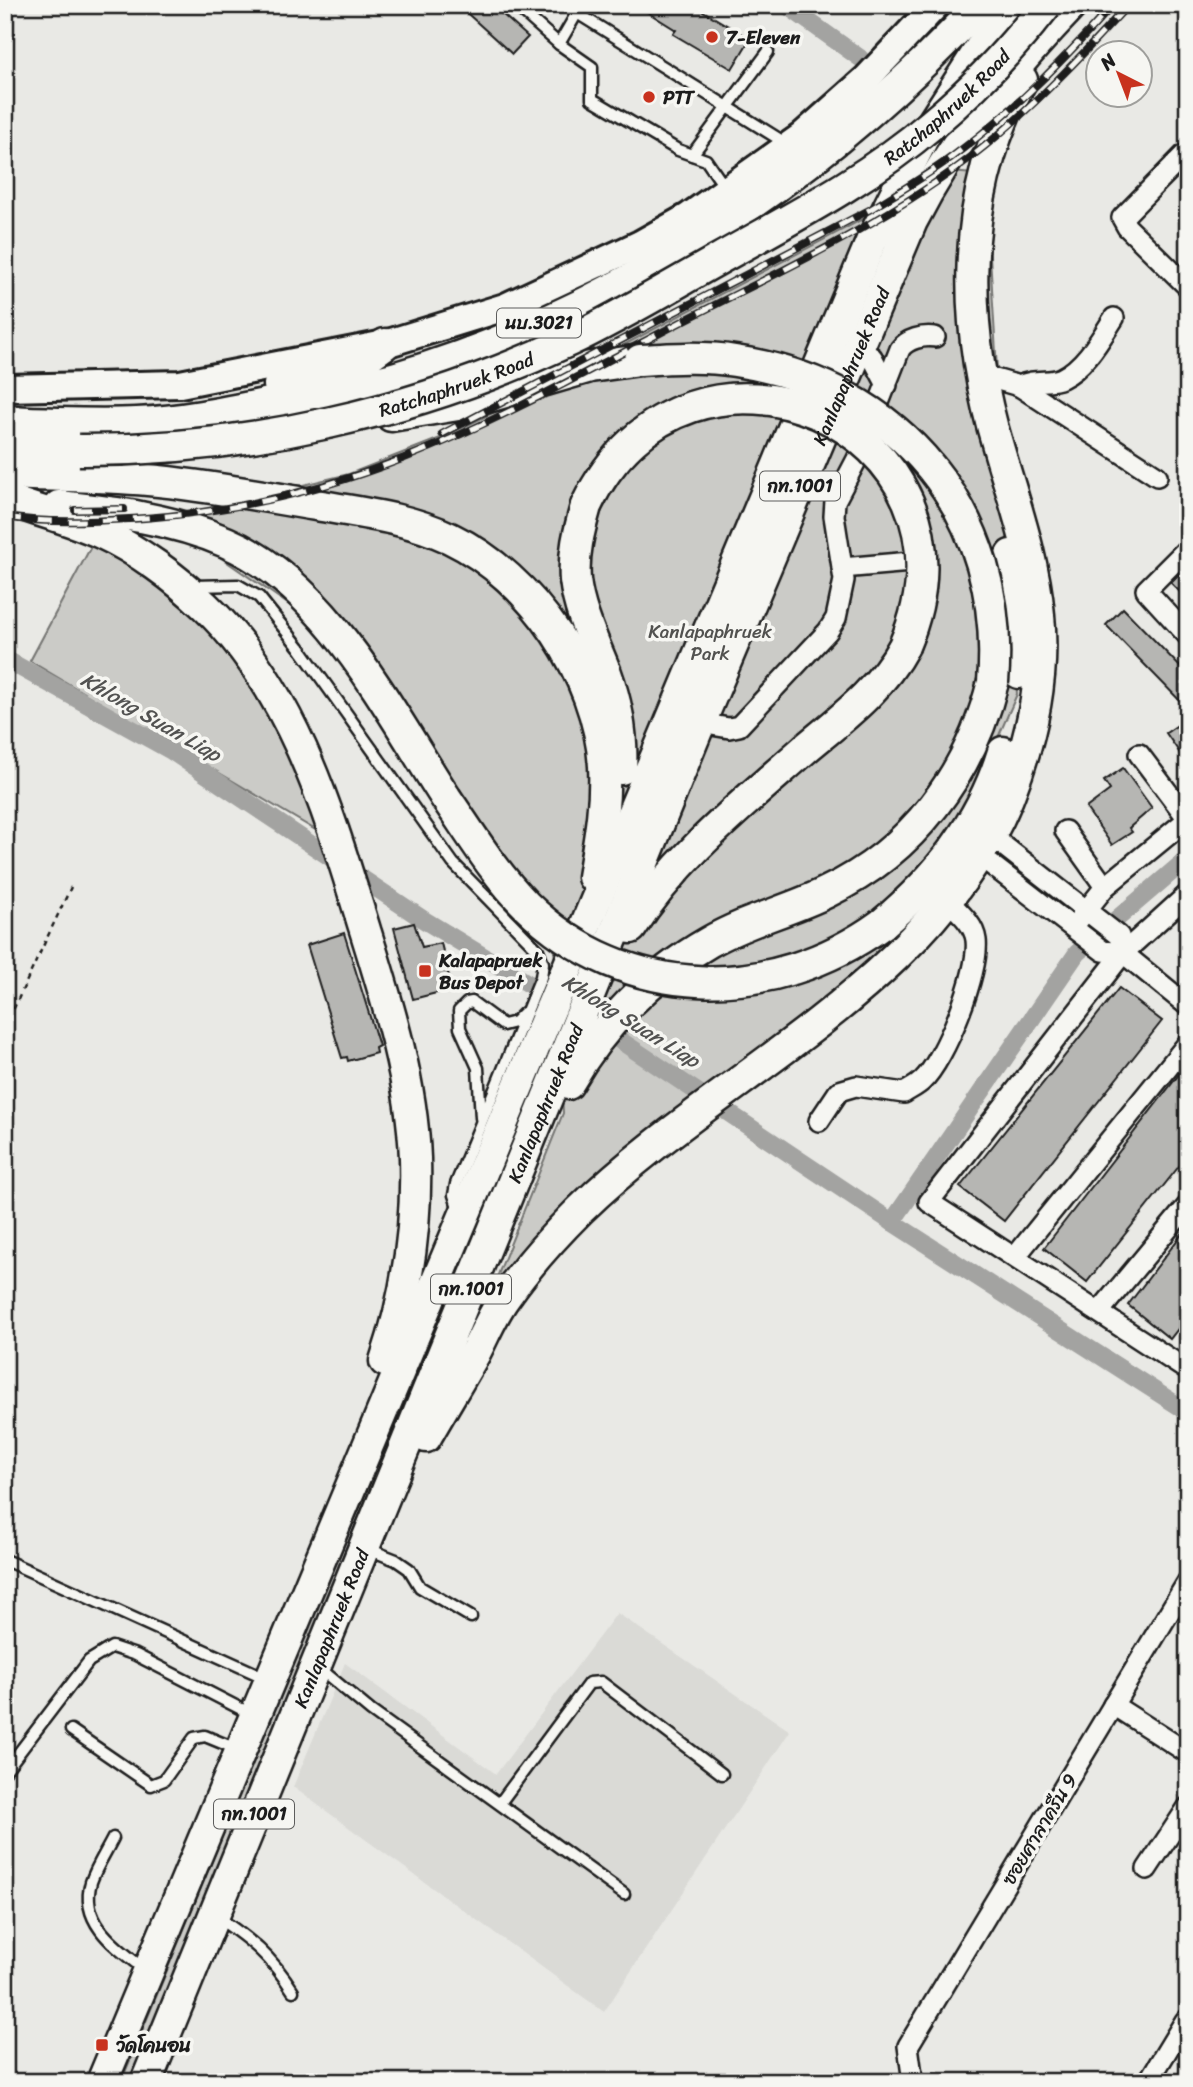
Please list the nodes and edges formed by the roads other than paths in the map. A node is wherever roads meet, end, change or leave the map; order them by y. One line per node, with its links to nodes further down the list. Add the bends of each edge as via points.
1 (515, 5): 8 (lane)
2 (936, 5): 11 (main road, นบ.3021, via 866,79)
3 (980, 5): 24 (main road, Ratchaphruek Road / นบ.3021, via 887,99 816,158 729,219 612,289 493,343 396,377)
4 (1008, 5): 44 (main road, Kanlapaphruek Road / กท.1001, via 923,136 871,242)
5 (1046, 5): 27 (main road, Ratchaphruek Road / นบ.3021, bridge, via 985,75 893,155 808,209 571,340 457,385 320,424 200,445 79,450)
6 (1073, 5): 20 (main road, via 1010,102 994,136 984,175 976,212 972,291); 36 (main road, Kanlapaphruek Road / กท.1001, via 997,89 927,191)
7 (580, 7): 8 (lane); 10 (lane)
8 (559, 44): 12 (lane, via 592,67 592,99)
9 (768, 52): 10 (lane)
10 (728, 107): 11 (lane); 12 (lane)
11 (789, 145): 14 (main road, นบ.3021)
12 (692, 155): 14 (lane, via 706,160)
13 (1184, 155): 15 (street, via 1122,218)
14 (726, 190): 18 (main road, นบ.3021, via 640,244 550,287 505,307)
15 (1188, 287)
16 (1114, 318): 22 (street, via 1093,350 1062,378 1031,379)
17 (935, 337): 21 (street, via 927,335 903,345)
18 (385, 344): 23 (main road, นบ.3021, via 180,384); 24 (main road, via 371,354 256,393)
19 (872, 357): 21 (street)
20 (981, 375): 22 (street); 28 (main road)
21 (887, 385): 33 (street, via 835,502)
22 (1019, 386): 29 (street)
23 (5, 388)
24 (230, 411): 26 (main road, Ratchaphruek Road / นบ.3021)
25 (5, 421): 26 (main road, Ratchaphruek Road / นบ.3021)
26 (139, 423): 50 (main road, bridge, via 270,425 394,415 464,404 590,367 640,360 717,359 792,373 850,398 895,428 931,465 961,511 981,555 995,622 993,682 963,765 942,798 888,855 835,888 702,946 644,989 616,1018)
27 (5, 446)
28 (998, 447): 30 (main road, bridge, via 1019,637 1018,677 1010,727 993,780 964,838 938,873 882,924 834,954 785,972 729,981 653,976 597,956 543,920 498,872 337,634 303,596 264,563 218,538 157,520); 39 (main road, via 1027,547 1040,617 1040,657 1030,730 1013,786)
29 (1157, 476)
30 (7, 492): 34 (main road, via 102,533 156,565); 44 (main road, via 192,484 427,528 499,571 537,609 562,644 596,723 605,792)
31 (1188, 548): 35 (street, via 1146,590)
32 (911, 562): 33 (street)
33 (842, 568): 36 (street, via 836,618 770,696 740,726)
34 (178, 584): 48 (lane, via 238,585 259,597 453,863 538,950 543,963); 63 (main road, via 205,605 242,646 276,698 309,765 388,1002 406,1083 415,1157 412,1240 393,1339)
35 (1188, 636)
36 (701, 723): 47 (main road, Kanlapaphruek Road / กท.1001)
37 (1139, 754): 40 (street, via 1188,819)
38 (1065, 831): 40 (street)
39 (985, 846): 42 (main road); 43 (street); 45 (street)
40 (1105, 887): 43 (street)
41 (1188, 894): 46 (street)
42 (948, 901): 52 (street, via 969,922 976,937 976,957 957,1023 923,1080 904,1093 856,1086 839,1091); 59 (main road, via 893,959 580,1210 512,1288)
43 (1092, 914): 45 (street); 46 (street)
44 (586, 922): 47 (main road, bridge, via 617,803 622,755 612,690 584,620 575,581 576,544 586,506 600,479 629,445 690,407 741,397 812,408 864,440 897,479 920,538 917,612 904,646 876,687 676,868 642,911); 48 (main road, Kanlapaphruek Road / กท.1001)
45 (1077, 931): 46 (street)
46 (1115, 947): 49 (street); 56 (street, via 929,1202)
47 (591, 993): 50 (main road, Kanlapaphruek Road / กท.1001)
48 (543, 996): 53 (lane); 53 (lane, via 510,1024 496,1022 472,1002 459,1011 460,1028 478,1068); 55 (main road, Kanlapaphruek Road / กท.1001)
49 (1188, 1006)
50 (586, 1036): 59 (main road, Kanlapaphruek Road / กท.1001, via 570,1079 519,1172)
51 (1188, 1043): 56 (street)
52 (819, 1121)
53 (480, 1125): 55 (lane, via 455,1189)
54 (1188, 1205): 57 (street)
55 (463, 1221): 63 (main road, Kanlapaphruek Road / กท.1001)
56 (1015, 1257): 57 (street)
57 (1099, 1312): 58 (street, via 1184,1367)
58 (1188, 1363)
59 (364, 1548): 62 (lane, via 396,1560 409,1569 420,1587); 64 (main road, Kanlapaphruek Road / กท.1001)
60 (5, 1560): 65 (lane)
61 (1188, 1581): 66 (street, ซอยศาลาครืน 9)
62 (471, 1617)
63 (293, 1621): 65 (main road, Kanlapaphruek Road / กท.1001)
64 (315, 1664): 73 (lane, via 371,1711); 78 (main road, Kanlapaphruek Road / กท.1001)
65 (269, 1679): 67 (main road, Kanlapaphruek Road / กท.1001)
66 (1113, 1705): 70 (street); 84 (street, ซอยศาลาครืน 9, via 908,2046)
67 (253, 1716): 69 (main road, Kanlapaphruek Road / กท.1001); 71 (lane, via 112,1647 89,1661)
68 (71, 1730): 69 (lane, via 151,1785 164,1780 194,1738 212,1738)
69 (239, 1751): 79 (main road, Kanlapaphruek Road / กท.1001)
70 (1188, 1753)
71 (5, 1771)
72 (722, 1774): 73 (lane, via 601,1682 589,1683)
73 (500, 1803): 77 (lane)
74 (1188, 1807): 76 (street)
75 (114, 1838): 79 (lane, via 91,1883 90,1904 105,1940)
76 (1147, 1869)
77 (624, 1894)
78 (214, 1915): 80 (lane, via 274,1960); 83 (main road, Kanlapaphruek Road / กท.1001)
79 (148, 1971): 82 (main road, Kanlapaphruek Road / กท.1001)
80 (293, 1991)
81 (1185, 2021): 85 (street)
82 (103, 2082)
83 (146, 2082)
84 (913, 2082)
85 (1148, 2082)

